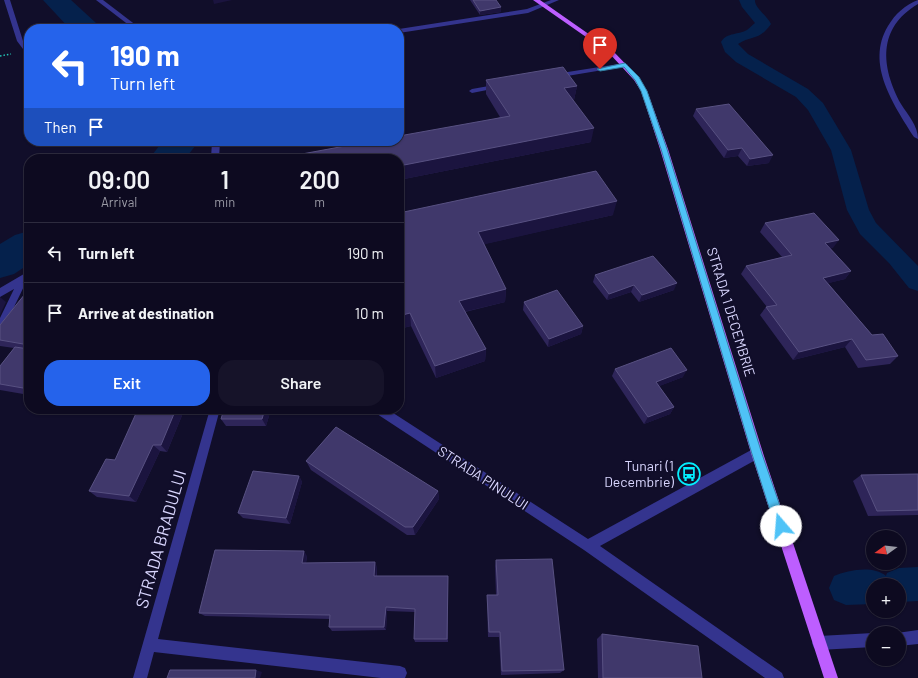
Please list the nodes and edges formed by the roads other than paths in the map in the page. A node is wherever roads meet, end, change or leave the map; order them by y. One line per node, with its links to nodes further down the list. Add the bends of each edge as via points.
1 (7, 0): 9 (street)
2 (99, 0): 7 (street)
3 (536, 0): 6 (main road, STRADA 1 DECEMBRIE)
4 (556, 0): 6 (street)
5 (918, 2): 14 (street, via 907,7 888,28 885,38 884,71 900,107)
6 (544, 6): 8 (street, via 510,15); 10 (main road, STRADA 1 DECEMBRIE, via 611,52)
7 (131, 24)
8 (404, 30)
9 (24, 47)
10 (625, 65): 11 (street); 21 (main road, STRADA 1 DECEMBRIE, via 637,79 649,103)
11 (551, 77)
12 (504, 86): 13 (street)
13 (472, 91)
14 (918, 136)
15 (24, 277): 17 (street)
16 (24, 280): 18 (street)
17 (0, 293)
18 (0, 327)
19 (214, 414): 27 (street, STRADA BRADULUI)
20 (386, 414): 22 (street, STRADA PINULUI)
21 (757, 454): 22 (street); 26 (main road, STRADA 1 DECEMBRIE)
22 (588, 546): 30 (street, STRADA PINULUI)
23 (918, 637): 24 (street)
24 (906, 638)
25 (866, 640): 26 (street)
26 (820, 643): 31 (main road, STRADA 1 DECEMBRIE)
27 (149, 646): 28 (street); 29 (street, STRADA BRADULUI)
28 (400, 673)
29 (140, 678)
30 (778, 678)
31 (832, 678)

